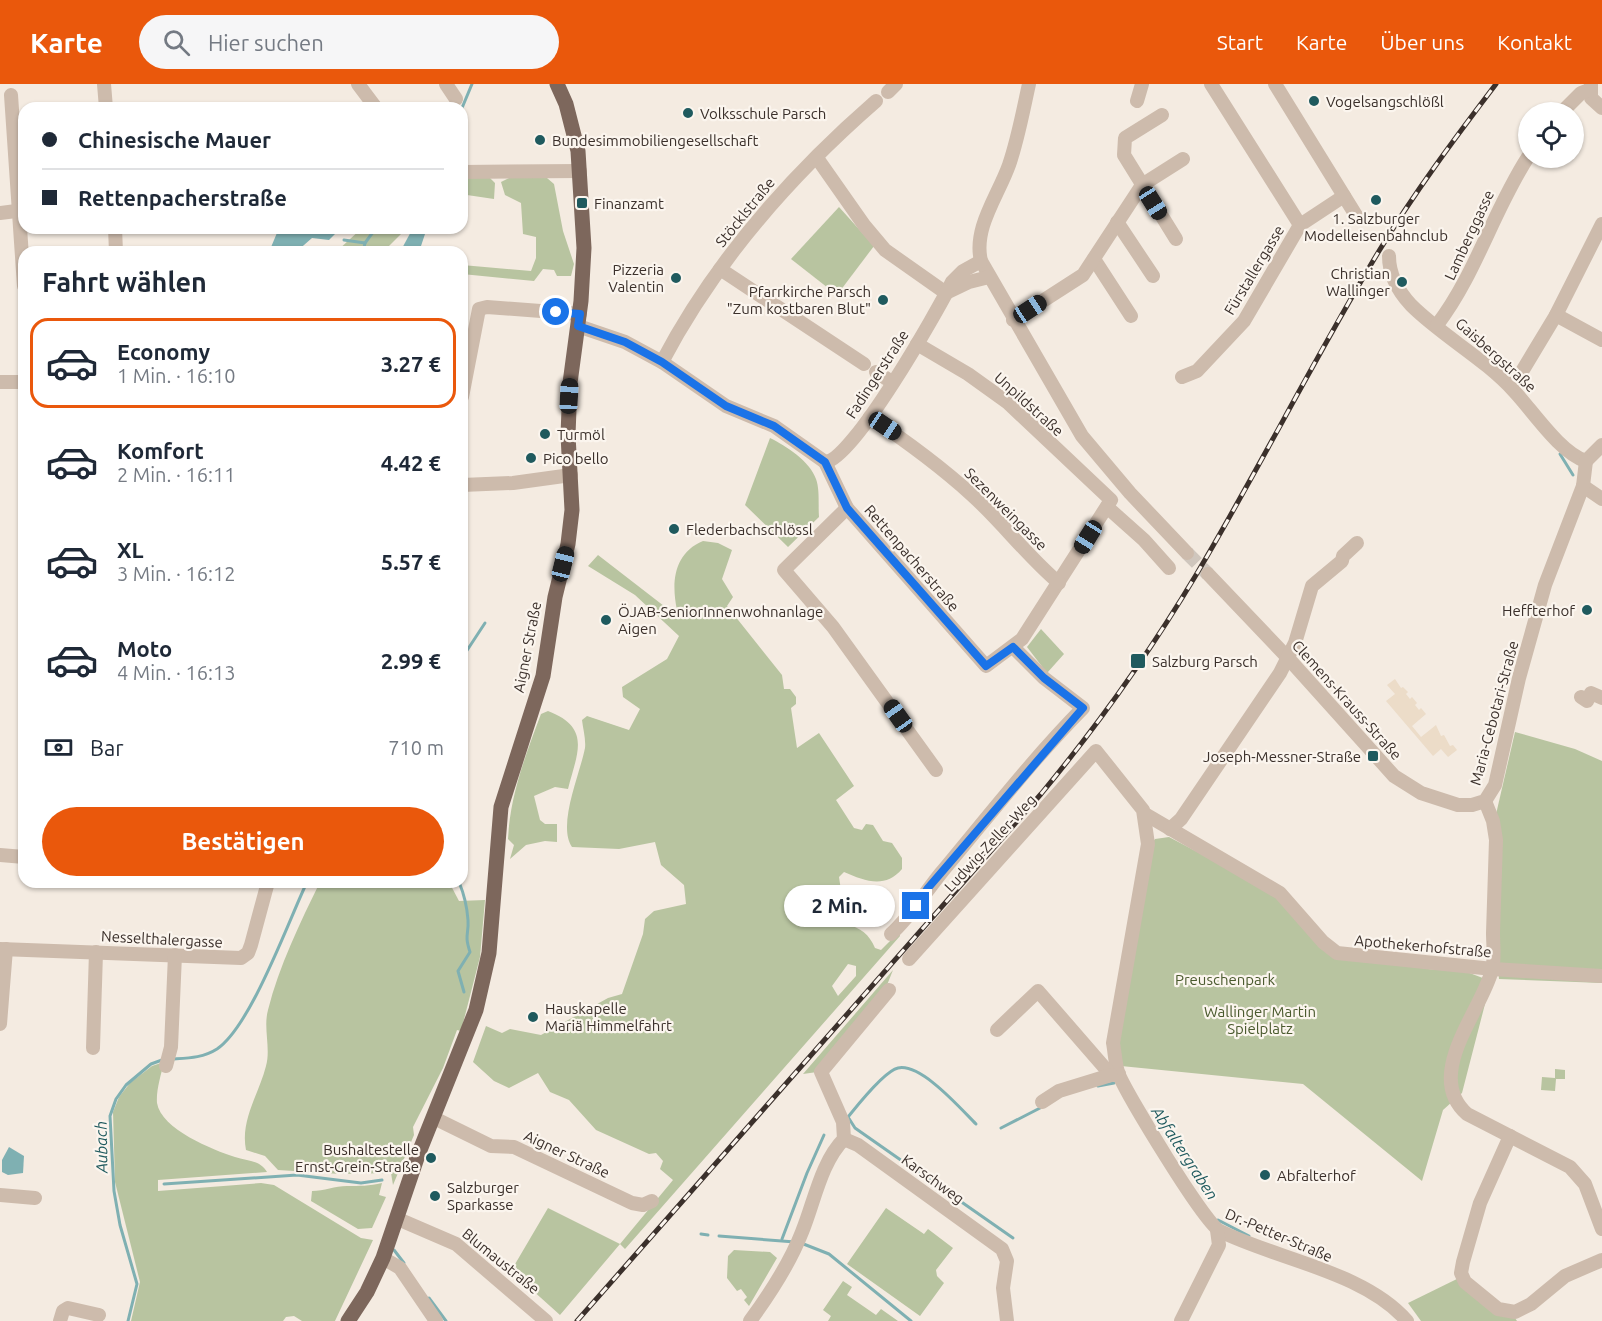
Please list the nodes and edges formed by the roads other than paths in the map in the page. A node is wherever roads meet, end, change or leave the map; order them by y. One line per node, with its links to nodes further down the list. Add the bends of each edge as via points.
1 (104, 84): 14 (street)
2 (357, 84): 15 (street)
3 (446, 84): 11 (street)
4 (557, 84): 23 (main road, Aigner Straße, via 574,133)
5 (1029, 84): 36 (street, via 1009,164 980,234)
6 (1142, 84): 13 (street)
7 (1211, 84): 32 (street, Fürstallergasse)
8 (1275, 84): 26 (street)
9 (1590, 87): 16 (street); 17 (street, via 1591,98)
10 (11, 95): 22 (street)
11 (456, 99)
12 (876, 101): 19 (street, Stöcklstraße)
13 (1137, 101)
14 (106, 102)
15 (371, 102)
16 (1572, 102)
17 (1602, 108)
18 (1162, 115): 25 (street, via 1125,138 1124,155)
19 (817, 158): 37 (street, Stöcklstraße, via 748,230); 40 (street, via 885,249)
20 (1183, 159): 25 (street)
21 (1522, 168): 45 (street, Lamberggasse, via 1498,209 1466,282)
22 (18, 169)
23 (580, 171): 24 (street); 43 (main road, Aigner Straße, via 584,248)
24 (468, 172)
25 (1142, 185): 30 (street); 33 (street)
26 (1344, 196): 29 (street); 32 (street, Fürstallergasse)
27 (18, 211): 28 (street)
28 (0, 213)
29 (1357, 217)
30 (1118, 222): 35 (street); 38 (street)
31 (1602, 224): 41 (street)
32 (1300, 225): 50 (street, Fürstallergasse, via 1244,321 1197,371)
33 (1176, 239)
34 (1389, 256): 45 (street, Gaisbergstraße, via 1393,279 1404,296)
35 (1094, 259): 42 (street); 44 (street, via 1083,275)
36 (981, 261): 39 (street); 40 (street, Fadingerstraße, via 958,275)
37 (720, 269): 48 (street, Stöcklstraße, via 697,300); 53 (street)
38 (1153, 276)
39 (989, 277): 40 (street); 44 (street)
40 (946, 293): 47 (street, Fadingerstraße)
41 (1556, 315): 46 (street); 54 (street)
42 (1131, 316)
43 (579, 320): 48 (street, Rettenpacherstraße); 49 (street, Rettenpacherstraße, via 478,309); 59 (main road, Aigner Straße, via 569,409)
44 (1013, 320): 66 (street, via 1082,436)
45 (1437, 325): 54 (street, Gaisbergstraße)
46 (1602, 340)
47 (916, 344): 53 (street, Fadingerstraße); 63 (street, Unpildstraße, via 999,396)
48 (662, 362): 58 (street, Rettenpacherstraße, via 726,406 774,426)
49 (468, 364)
50 (1182, 377)
51 (0, 382): 52 (street)
52 (18, 382)
53 (892, 382): 55 (street, Fadingerstraße)
54 (1512, 388): 57 (street, Gaisbergstraße, via 1569,453)
55 (870, 417): 58 (street, Fadingerstraße, via 838,458); 69 (street, Sezenweingasse, via 913,445 974,496 1033,561)
56 (1602, 445): 57 (street)
57 (1586, 461): 61 (street)
58 (825, 462): 64 (street, Rettenpacherstraße)
59 (571, 475): 60 (street); 96 (main road, Aigner Straße, via 569,535 543,676 501,807 489,953 482,988)
60 (468, 485)
61 (1583, 486): 62 (street); 75 (street, Maria-Cebotari-Straße, via 1551,565 1519,678 1495,786)
62 (1602, 499)
63 (1109, 503): 67 (street); 69 (street, Rettenpacherstraße)
64 (847, 508): 70 (street, Rettenpacherstraße, via 986,666); 74 (street, via 784,570 853,653)
65 (1357, 543): 71 (street, via 1312,586)
66 (1187, 553)
67 (1169, 568)
68 (1208, 574): 71 (street, Clemens-Krauss-Straße)
69 (1059, 583): 70 (street, Rettenpacherstraße)
70 (1013, 647): 82 (street, via 1044,678 1083,708)
71 (1288, 658): 75 (street, Clemens-Krauss-Straße, via 1400,781 1420,793 1458,805 1472,806); 77 (street, via 1181,819)
72 (1581, 697): 73 (street, via 1587,700 1591,693)
73 (1602, 698)
74 (936, 770)
75 (1485, 801): 87 (street, Maria-Cebotari-Straße, via 1496,840)
76 (1145, 814): 77 (street, Apothekerhofstraße); 78 (street, Dr.-Petter-Straße); 86 (street, Ludwig-Zeller-Weg, via 1096,751)
77 (1170, 829): 78 (street, via 1161,831); 87 (street, Apothekerhofstraße, via 1280,893 1337,953)
78 (1148, 844): 94 (street, Dr.-Petter-Straße, via 1113,1043)
79 (0, 855): 80 (street)
80 (18, 856)
81 (266, 888): 85 (street, Nesselthalergasse, via 251,945 244,956 233,959)
82 (891, 934)
83 (3, 949): 84 (street, Nesselthalergasse); 90 (street)
84 (96, 952): 85 (street, Nesselthalergasse); 92 (street)
85 (175, 955): 93 (street)
86 (909, 959)
87 (1492, 969): 88 (street, Apothekerhofstraße); 97 (street, Maria-Cebotari-Straße, via 1461,1039 1452,1089 1467,1114)
88 (1602, 976)
89 (889, 990): 98 (street, via 821,1072 843,1122)
90 (0, 1024)
91 (997, 1030): 94 (street, via 1038,992)
92 (93, 1048)
93 (167, 1061)
94 (1115, 1074): 95 (street, via 1059,1091); 104 (street, Dr.-Petter-Straße)
95 (1042, 1102)
96 (434, 1118): 101 (street, Aigner Straße, via 491,1146 514,1147 632,1203 643,1205); 102 (main road, Aigner Straße)
97 (1510, 1136): 103 (street, Maria-Cebotari-Straße, via 1561,1161 1579,1177); 106 (street, via 1480,1203 1463,1262 1461,1273 1465,1282 1498,1310 1515,1312 1565,1276)
98 (844, 1139): 112 (street, via 826,1168 794,1250); 113 (street, Karschweg, via 858,1145 1002,1249 1006,1261)
99 (0, 1195): 100 (street)
100 (35, 1198)
101 (652, 1201)
102 (398, 1219): 105 (main road, Aigner Straße); 111 (street, Blumaustraße, via 456,1244)
103 (1602, 1229)
104 (1217, 1230): 114 (street, via 1219,1245); 115 (street, Dr.-Petter-Straße, via 1372,1292)
105 (383, 1258): 109 (main road, Aigner Straße); 110 (street, via 400,1268)
106 (1602, 1260)
107 (99, 1315): 108 (street, via 68,1308)
108 (60, 1321)
109 (348, 1321)
110 (436, 1321)
111 (546, 1321)
112 (750, 1321)
113 (1007, 1321)
114 (1181, 1321)
115 (1407, 1321)

